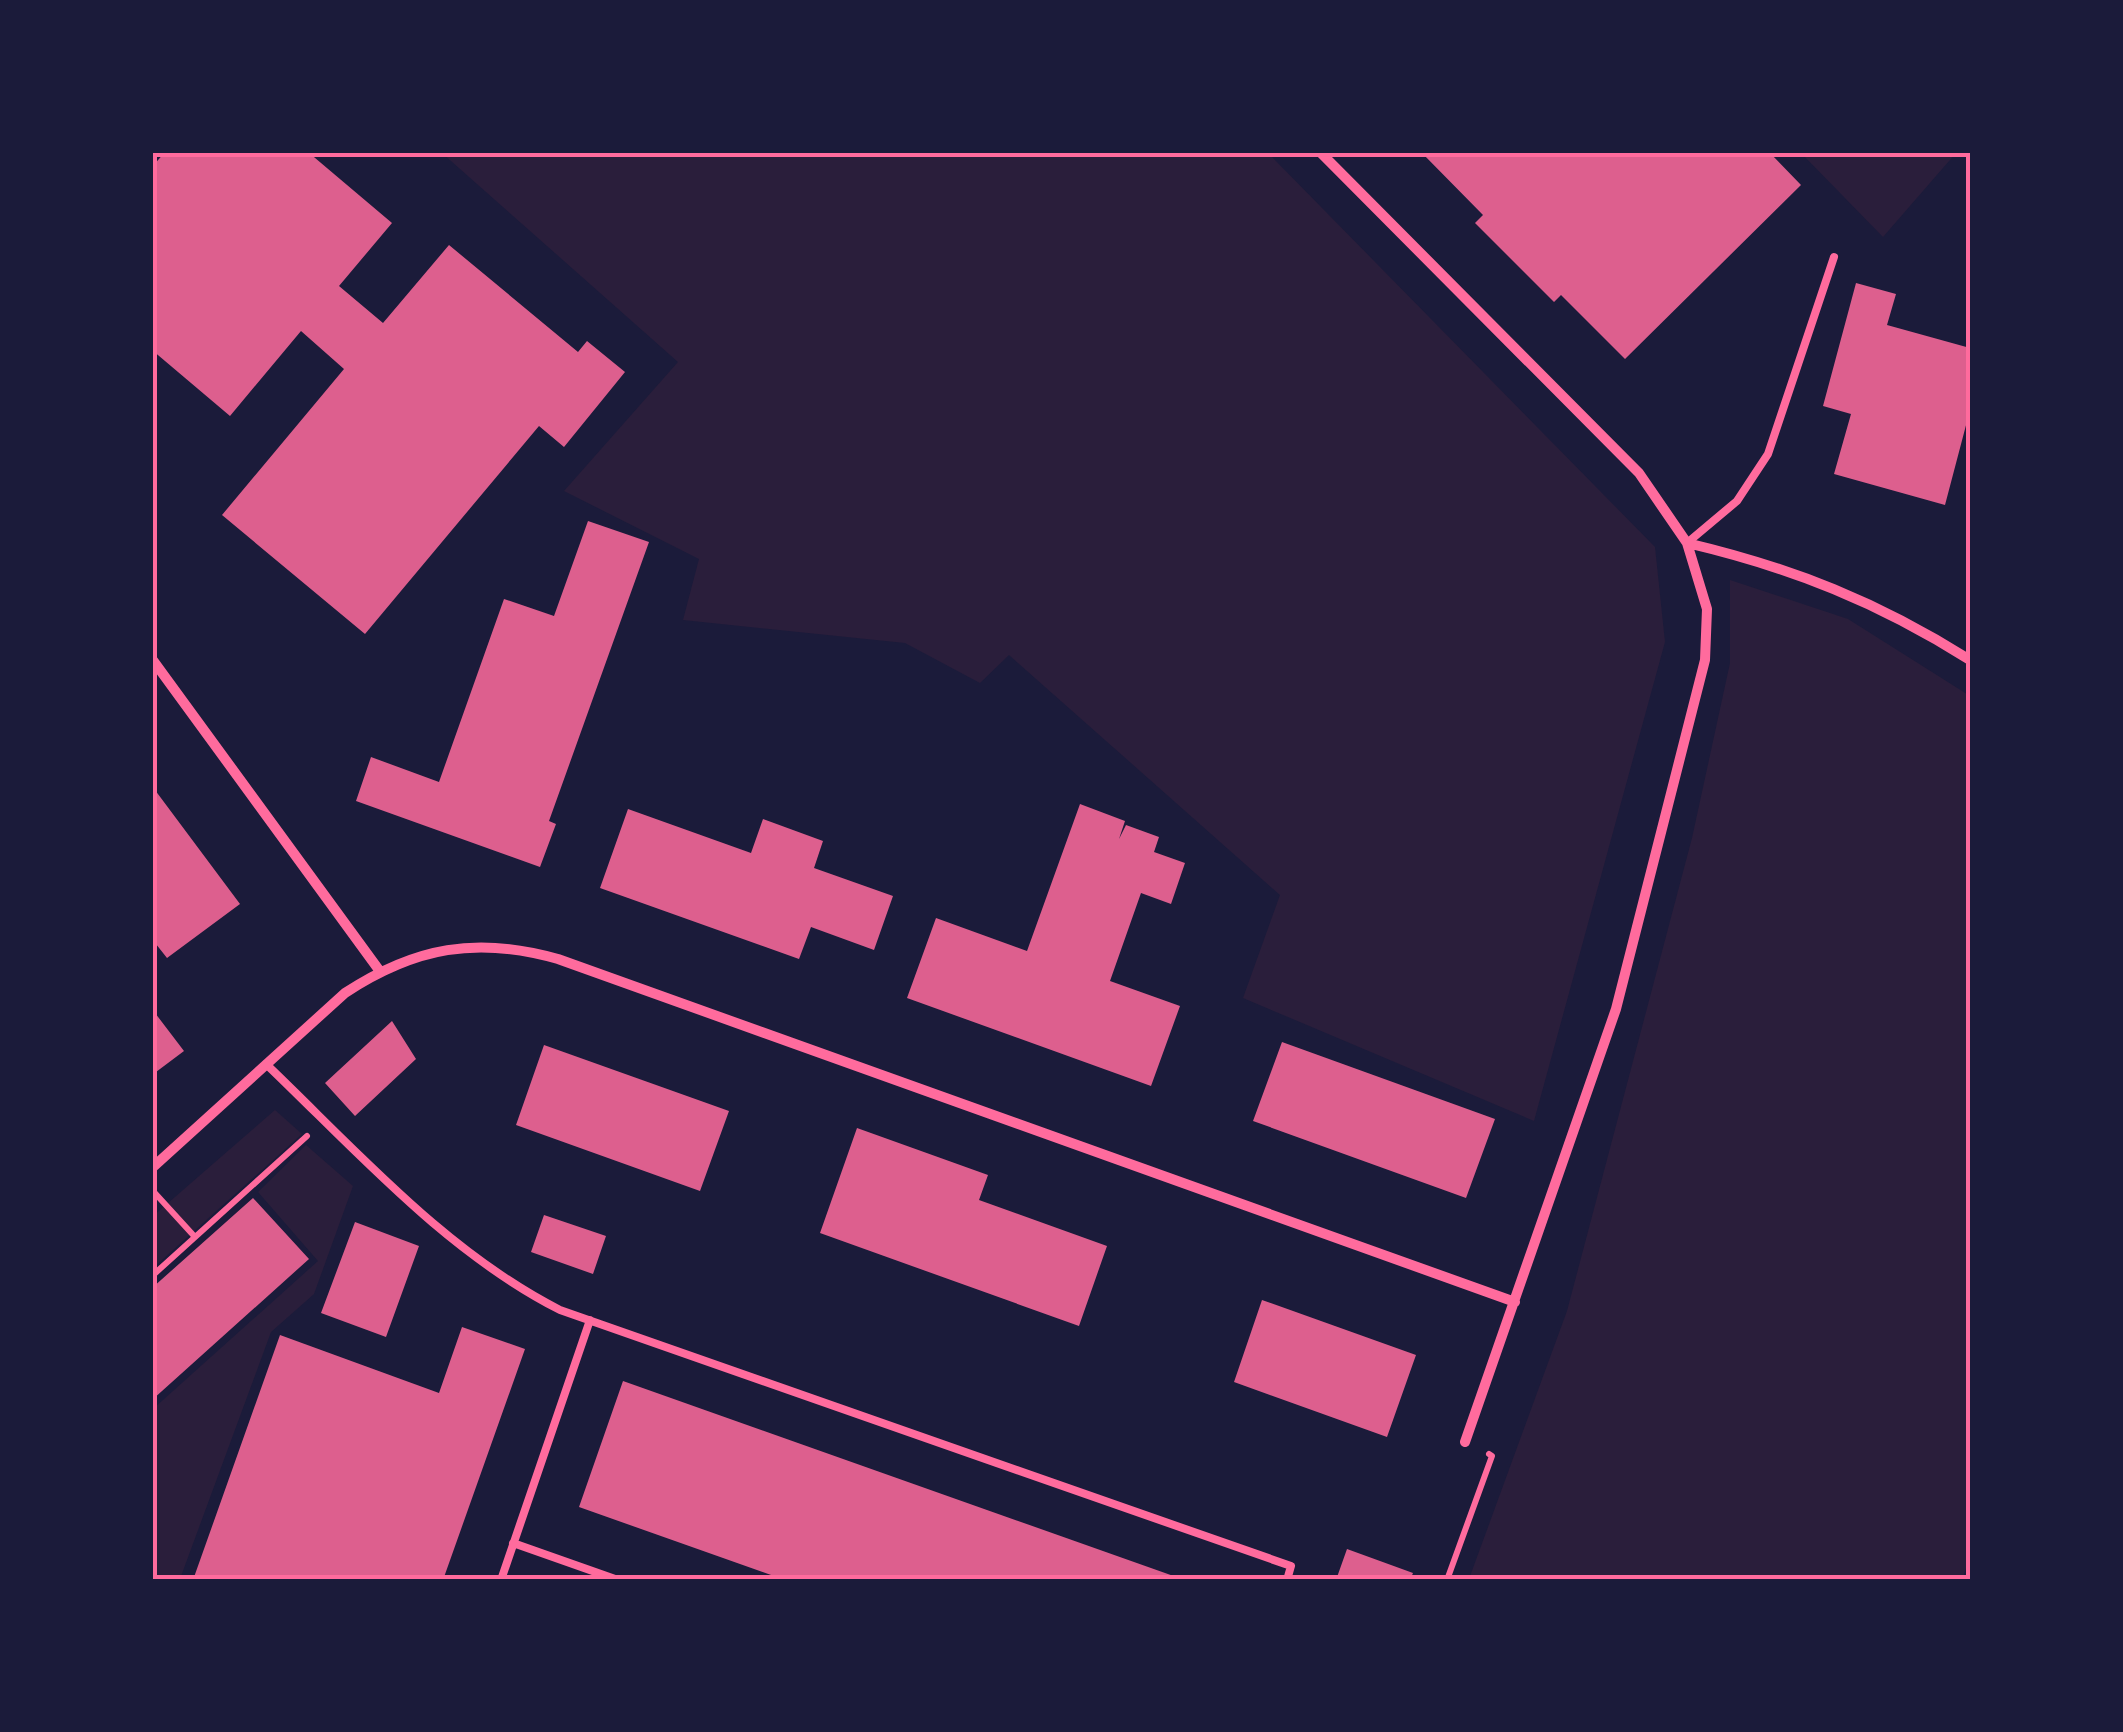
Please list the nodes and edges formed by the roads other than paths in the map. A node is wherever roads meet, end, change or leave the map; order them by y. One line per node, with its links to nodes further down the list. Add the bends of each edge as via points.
1 (1320, 152): 3 (street, via 1639,473)
2 (1834, 257): 3 (lane, via 1768,454 1736,501)
3 (1687, 543): 5 (street, via 1775,564 1908,620); 9 (street, via 1708,608 1705,660 1616,1009)
4 (152, 659): 6 (street)
5 (1970, 660)
6 (379, 970): 7 (street); 9 (street, via 442,950 505,947 545,956)
7 (266, 1064): 8 (street); 10 (lane, via 482,1266)
8 (152, 1168)
9 (1515, 1302): 11 (street)
10 (590, 1320): 12 (lane); 15 (lane, via 1291,1566)
11 (1466, 1442)
12 (513, 1543): 13 (lane); 14 (lane)
13 (500, 1580)
14 (618, 1580)
15 (1287, 1580)

